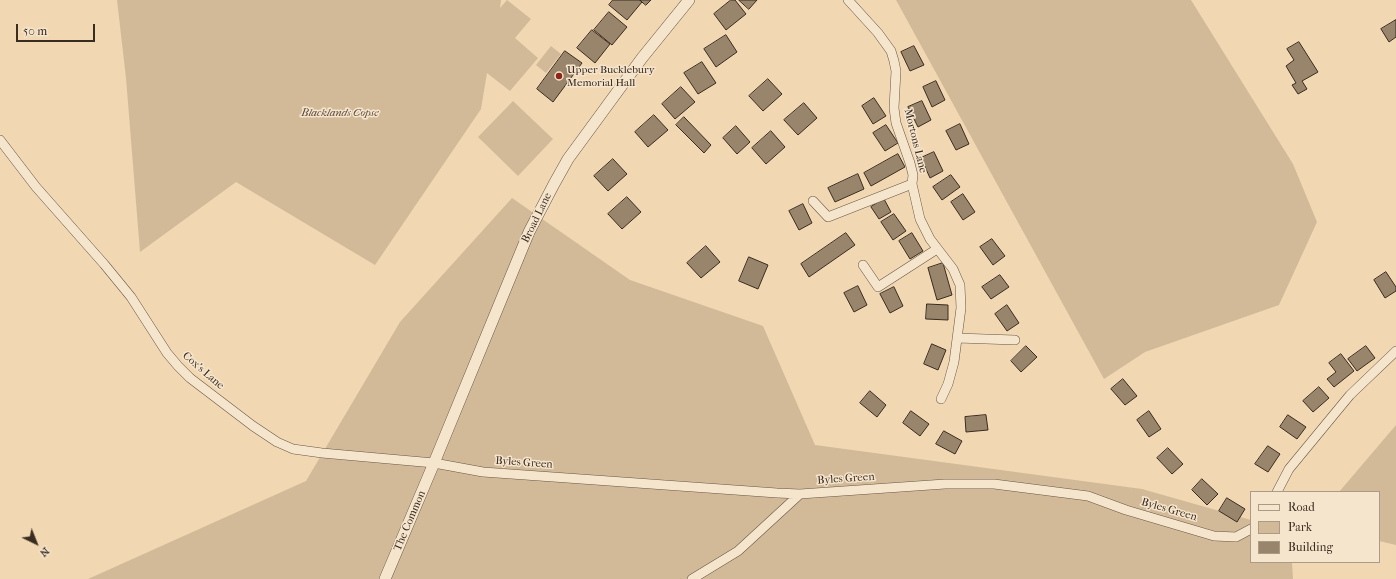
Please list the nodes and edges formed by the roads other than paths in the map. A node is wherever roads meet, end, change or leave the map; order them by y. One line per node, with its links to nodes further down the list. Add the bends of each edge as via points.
1 (690, 0): 12 (street, Broad Lane, via 642,58 568,159 556,180 529,232)
2 (848, 0): 4 (street, Mortons Lane, via 885,42 894,61 896,123 910,163)
3 (0, 140): 12 (street, Cox's Lane, via 36,187 131,297 174,362 190,378 252,426 293,449 322,454)
4 (912, 184): 5 (street, Mortons Lane, via 828,217); 6 (street, Mortons Lane, via 920,219)
5 (814, 201)
6 (937, 250): 7 (street, via 878,287); 8 (street, Mortons Lane, via 953,269 960,285 961,308)
7 (863, 265)
8 (957, 338): 9 (street); 11 (street, Mortons Lane, via 952,372)
9 (1015, 340)
10 (1396, 351): 13 (street, via 1350,395 1289,469)
11 (941, 400)
12 (434, 463): 14 (street, Byles Green, via 483,472); 16 (street, The Common)
13 (1278, 491)
14 (800, 494): 15 (street, Byles Green, via 945,484 994,484 1088,496 1214,536 1236,537); 17 (street, via 738,551)
15 (1250, 530)
16 (385, 579)
17 (692, 579)

